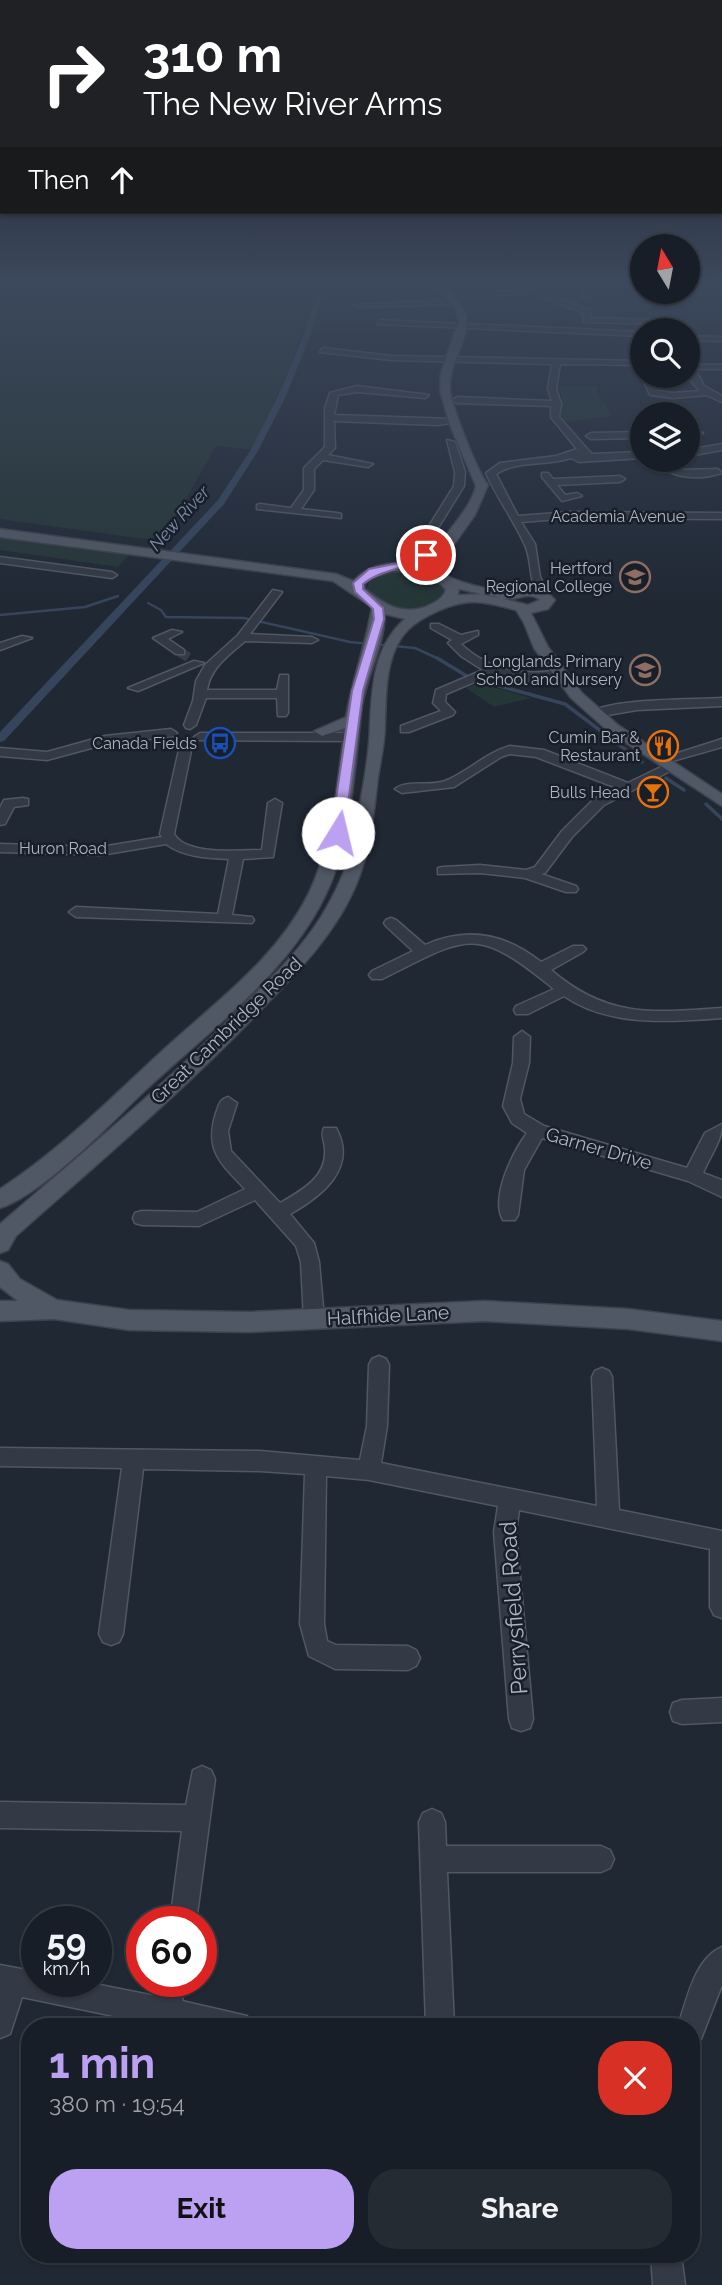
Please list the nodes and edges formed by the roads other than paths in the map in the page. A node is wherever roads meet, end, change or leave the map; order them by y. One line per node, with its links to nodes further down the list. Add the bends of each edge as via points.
1 (445, 388): 8 (main road)
2 (552, 388): 11 (street)
3 (651, 388): 6 (street, via 653,393 684,396)
4 (701, 388): 6 (street)
5 (463, 391): 8 (street)
6 (706, 392): 9 (street)
7 (425, 395): 12 (street, via 340,390 329,403)
8 (446, 397): 13 (main road)
9 (722, 399)
10 (457, 400): 11 (street)
11 (557, 404): 21 (street, via 557,422)
12 (330, 418): 13 (street); 23 (street, via 330,448)
13 (453, 422): 33 (main road, via 482,485 477,506)
14 (630, 435): 15 (street)
15 (591, 436)
16 (450, 442): 33 (street, via 460,472)
17 (700, 447): 19 (street)
18 (722, 447): 19 (street)
19 (704, 451): 20 (street)
20 (700, 452)
21 (581, 454): 22 (street); 38 (street, via 492,470)
22 (630, 455)
23 (322, 457): 24 (street); 34 (street, via 309,468 309,490)
24 (369, 464)
25 (542, 472): 29 (street)
26 (700, 472): 27 (street)
27 (719, 472)
28 (620, 479): 29 (street)
29 (551, 482): 31 (street)
30 (577, 496): 31 (street)
31 (562, 498): 35 (street)
32 (260, 507): 34 (street)
33 (459, 509): 42 (street); 45 (main road, via 426,555); 48 (main road, via 433,564)
34 (294, 511): 36 (street)
35 (571, 515): 37 (street, Academia Avenue); 38 (street, Academia Avenue)
36 (337, 516)
37 (722, 516)
38 (515, 519): 49 (street, via 530,544)
39 (0, 523): 41 (main road)
40 (0, 533): 41 (main road)
41 (154, 548): 43 (main road)
42 (419, 550)
43 (198, 555): 46 (main road); 51 (main road, via 336,578)
44 (0, 561): 47 (street)
45 (393, 568): 46 (main road); 48 (main road)
46 (373, 572): 51 (main road, via 360,580)
47 (113, 575)
48 (436, 575): 50 (main road)
49 (534, 577): 53 (street); 55 (street)
50 (449, 583): 54 (main road, via 453,590); 55 (main road)
51 (358, 590): 56 (main road)
52 (276, 592): 61 (street)
53 (545, 599): 55 (main road); 60 (main road)
54 (446, 601): 55 (main road, via 474,597); 57 (main road)
55 (518, 602): 60 (main road)
56 (378, 608): 57 (main road); 81 (main road, Great Cambridge Road, via 379,619 357,691)
57 (420, 613): 81 (main road, via 391,644 375,715 366,730)
58 (435, 626): 63 (street)
59 (176, 632): 67 (street, via 159,638)
60 (536, 634): 70 (main road)
61 (243, 637): 64 (street); 68 (street)
62 (26, 638): 66 (street)
63 (466, 639): 65 (street); 69 (street)
64 (312, 640)
65 (483, 643)
66 (0, 647)
67 (190, 658): 68 (street); 72 (street)
68 (211, 665): 73 (street)
69 (492, 670): 70 (street, via 517,678); 78 (street, via 440,693 441,706 449,712)
70 (558, 674): 77 (main road)
71 (284, 678): 74 (street)
72 (134, 688)
73 (200, 694): 74 (street); 80 (street)
74 (283, 694): 76 (street)
75 (722, 702): 77 (street)
76 (282, 713)
77 (596, 713): 84 (main road)
78 (405, 729)
79 (322, 731): 80 (street); 81 (main road)
80 (194, 733): 81 (street); 83 (street, via 106,740 47,756); 91 (street)
81 (357, 733): 116 (main road, Great Cambridge Road, via 333,852 295,931 247,986 91,1130); 120 (main road, Great Cambridge Road, via 364,823 355,863 312,943 219,1042 8,1230)
82 (722, 743): 84 (street)
83 (1, 752)
84 (667, 764): 85 (street); 87 (main road)
85 (626, 787): 86 (street, via 524,750 496,754 443,785); 95 (street, via 599,802 540,870)
86 (402, 789)
87 (722, 801)
88 (275, 803): 93 (street, via 268,854)
89 (10, 804): 90 (street, Huron Road)
90 (0, 821)
91 (168, 840): 92 (street, Huron Road, via 101,851); 93 (street, via 186,851)
92 (0, 848)
93 (237, 853): 98 (street)
94 (443, 871): 95 (street)
95 (527, 874): 96 (street)
96 (571, 889)
97 (76, 912): 98 (street)
98 (224, 919): 99 (street)
99 (247, 920)
100 (391, 922): 102 (street)
101 (578, 949): 103 (street)
102 (424, 952): 103 (street, via 452,938 487,938 510,946); 104 (street)
103 (540, 969): 105 (street)
104 (377, 975)
105 (564, 990): 106 (street); 107 (street, via 595,1007 620,1011)
106 (523, 1010)
107 (722, 1013)
108 (522, 1037): 111 (street, Garner Drive, via 510,1103 520,1119)
109 (228, 1103): 115 (street, via 219,1132 220,1147)
110 (722, 1130): 113 (street, via 707,1142)
111 (538, 1131): 113 (street, Garner Drive); 118 (street, via 516,1165)
112 (330, 1132): 117 (street, via 335,1160 330,1172 303,1199)
113 (693, 1176): 114 (street, Garner Drive)
114 (722, 1190)
115 (257, 1191): 117 (street); 119 (street, via 199,1219)
116 (0, 1200)
117 (277, 1213): 124 (street, via 308,1250)
118 (509, 1215)
119 (142, 1218)
120 (0, 1244)
121 (0, 1270): 122 (main road, Halfhide Lane, via 12,1286)
122 (54, 1310): 123 (main road, Halfhide Lane); 124 (main road, Halfhide Lane, via 180,1322)
123 (0, 1311)
124 (314, 1319): 125 (main road, Halfhide Lane, via 525,1312)
125 (722, 1331)
126 (379, 1365): 131 (street, via 377,1426)
127 (602, 1377): 133 (street)
128 (0, 1457): 129 (street, Perrysfield Road)
129 (134, 1457): 130 (street, Perrysfield Road); 136 (street)
130 (316, 1464): 131 (street, Perrysfield Road); 137 (street, via 312,1624 317,1648 335,1657)
131 (369, 1470): 132 (street, Perrysfield Road)
132 (510, 1497): 133 (street, Perrysfield Road); 140 (street, Perrysfield Road, via 505,1532)
133 (608, 1518): 134 (street, Perrysfield Road)
134 (722, 1541): 135 (street, Perrysfield Road)
135 (722, 1606)
136 (111, 1633)
137 (408, 1658)
138 (722, 1710): 139 (street)
139 (682, 1712)
140 (521, 1719)
141 (202, 1779): 143 (street)
142 (0, 1815): 143 (street)
143 (197, 1818): 147 (street)
144 (432, 1822): 145 (street)
145 (435, 1859): 146 (street); 153 (street)
146 (601, 1859)
147 (185, 1906)
148 (722, 1961): 154 (street, via 706,1984)
149 (6, 1980): 151 (street); 155 (street)
150 (169, 1997): 151 (street)
151 (166, 2014): 152 (street)
152 (190, 2018)
153 (440, 2018)
154 (695, 2018)
155 (0, 2024)
156 (667, 2263): 157 (street)
157 (669, 2285)

